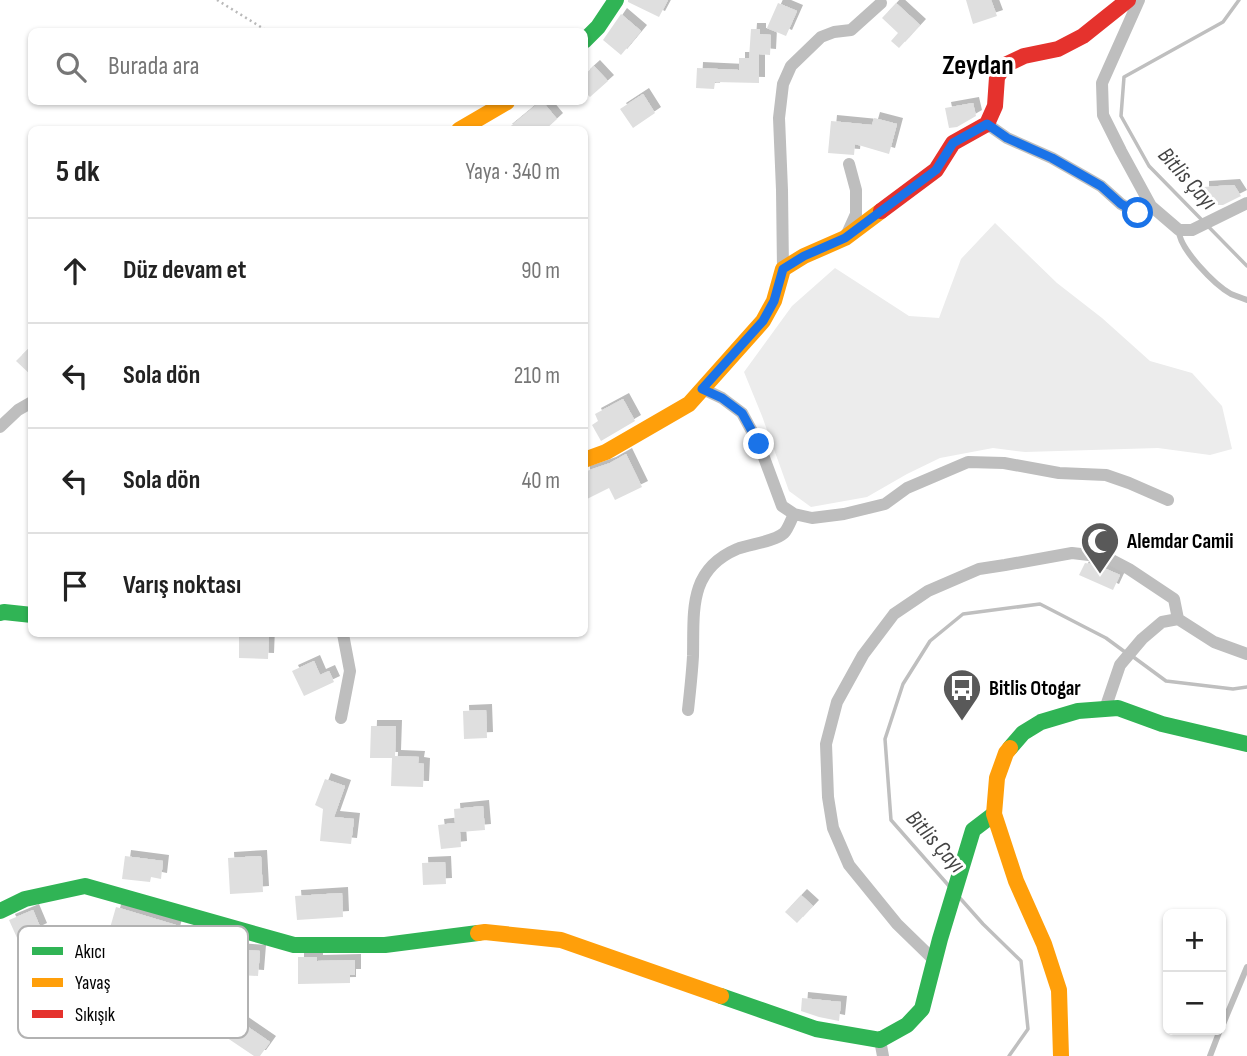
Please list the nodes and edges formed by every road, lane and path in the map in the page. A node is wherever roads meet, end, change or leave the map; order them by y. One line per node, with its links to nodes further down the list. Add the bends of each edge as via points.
1 (218, 0): 6 (path)
2 (616, 0): 7 (main road)
3 (1139, 0): 13 (street, via 1102,83 1103,115)
4 (1124, 1): 9 (main road, via 1083,36 1005,65 997,77 995,106)
5 (881, 4): 16 (street, via 851,30 821,37 791,66 783,84 779,118)
6 (263, 28)
7 (588, 37)
8 (502, 105): 10 (main road)
9 (987, 124): 13 (street, via 1101,186 1129,209 1138,213); 15 (main road, via 953,143 936,170)
10 (466, 126)
11 (849, 164): 15 (street, via 856,214)
12 (1247, 203): 14 (street)
13 (1151, 206): 14 (street)
14 (1186, 230): 17 (lane, via 1179,237 1196,261 1215,282)
15 (845, 238): 16 (main road)
16 (783, 269): 18 (main road, via 763,321)
17 (1247, 300)
18 (702, 389): 21 (main road, via 689,404); 23 (street, via 742,413 782,506)
19 (28, 405): 20 (street)
20 (0, 428)
21 (588, 459)
22 (1168, 500): 23 (street, via 1106,475 968,462 906,488 885,504 812,518)
23 (794, 514): 30 (street, via 784,533 736,550 711,565 703,577 693,603)
24 (0, 613): 25 (main road)
25 (28, 615)
26 (1178, 619): 28 (street, via 1214,642); 29 (street, via 1162,622 1120,665); 37 (street, via 1174,598 1129,569 1106,557 1072,553 979,569 928,591 894,614 863,655 837,702 826,744 833,828 849,865 897,924)
27 (343, 637): 31 (street, via 349,671)
28 (1247, 654)
29 (1105, 709): 32 (main road, via 1118,708 1162,724); 33 (main road, via 1078,711 1041,722 1023,733 1006,753 997,778)
30 (688, 710)
31 (341, 718)
32 (1247, 744)
33 (993, 814): 37 (main road, via 973,830); 42 (main road, via 1059,990)
34 (0, 911): 35 (main road, via 25,899 85,886)
35 (227, 926)
36 (248, 932): 41 (main road, via 294,945 385,945 485,932 561,940)
37 (934, 960): 41 (main road, via 922,1009)
38 (1247, 967): 39 (lane)
39 (1226, 1017)
40 (1219, 1035): 43 (lane)
41 (881, 1048)
42 (1061, 1056)
43 (1210, 1056)

